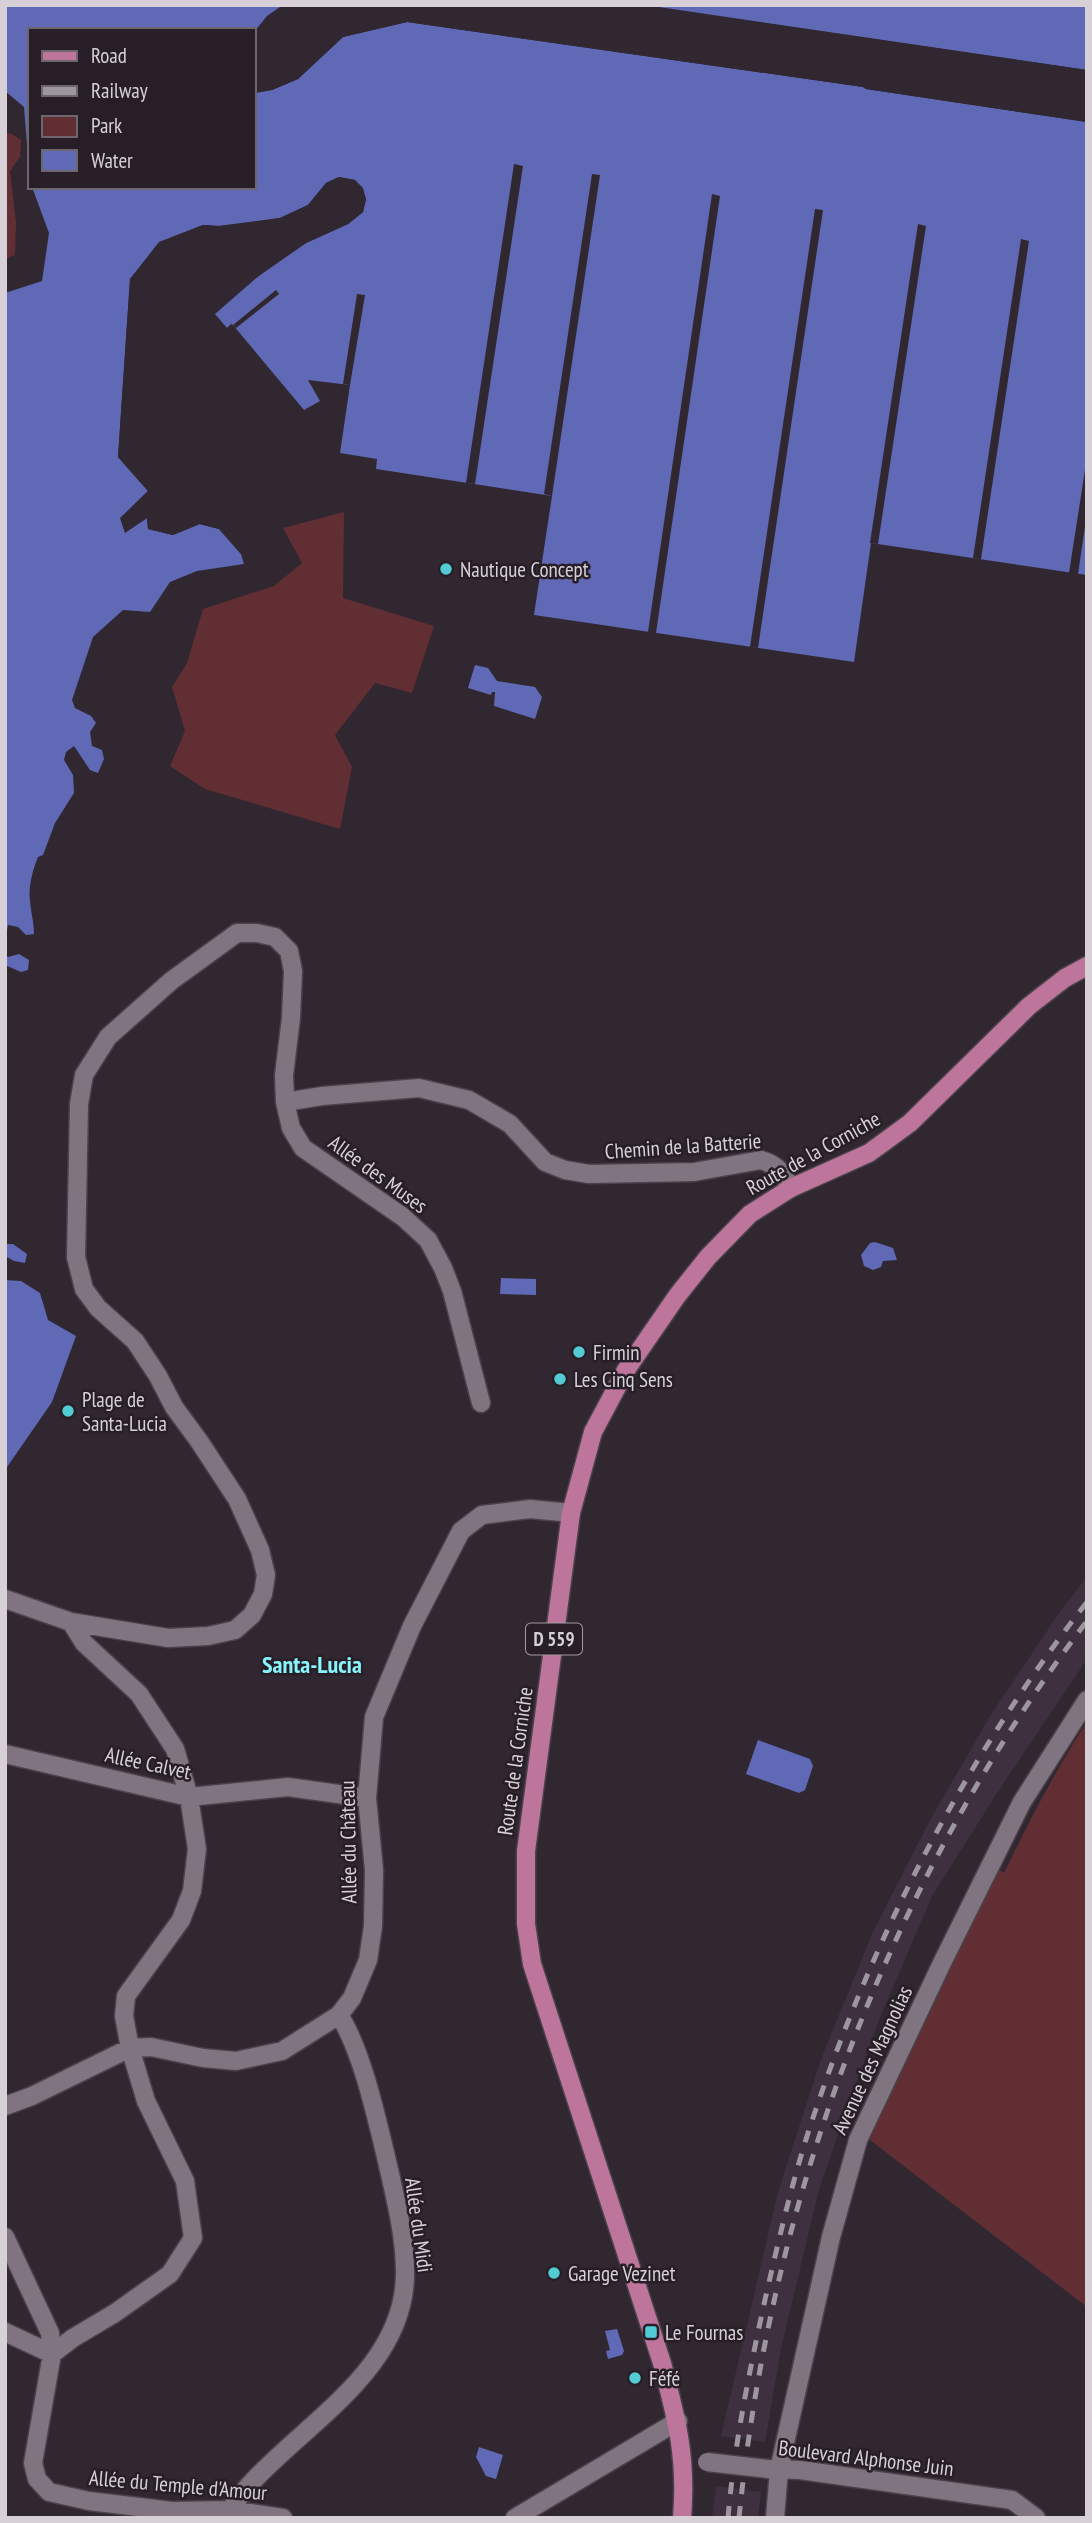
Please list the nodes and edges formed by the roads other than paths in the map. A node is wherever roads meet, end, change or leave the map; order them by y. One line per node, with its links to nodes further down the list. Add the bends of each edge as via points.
1 (1087, 966): 3 (main road, Route de la Corniche / D 559, via 1029,1006 910,1123 869,1153)
2 (285, 1102): 3 (street, Chemin de la Batterie, via 419,1088 469,1100 510,1124 545,1163 565,1170 675,1173 761,1160 775,1164); 4 (street, Allée des Muses, via 291,1128 303,1148 403,1217 428,1240 452,1291); 7 (street, Allée des Muses, via 293,971 289,951 275,937 257,933 237,933 171,981 108,1037 84,1075 79,1104 76,1256 84,1289 135,1341 237,1499 266,1575 252,1615 235,1630 168,1638)
3 (791, 1188): 5 (main road, Route de la Corniche / D 559, via 750,1214 708,1257 626,1370 593,1432)
4 (481, 1403)
5 (571, 1513): 11 (street, Allée du Château, via 530,1509 482,1515 461,1531 412,1626 374,1717); 18 (main road, Route de la Corniche / D 559, via 526,1851 526,1924 532,1964)
6 (5, 1600): 7 (street, Allée des Muses)
7 (71, 1622): 10 (street, via 84,1643 139,1694 175,1749)
8 (1087, 1700): 20 (street, Avenue des Magnolias, via 1022,1802 858,2140)
9 (5, 1754): 10 (street, Allée Calvet)
10 (189, 1797): 11 (street, Allée Calvet, via 288,1787); 13 (street, via 197,1849 192,1891 181,1920 126,1996 124,2017)
11 (367, 1798): 12 (street, Allée du Château, via 374,1870 371,1937 368,1960 352,1998)
12 (339, 2015): 13 (street, Allée du Château, via 282,2051 236,2061 151,2047); 21 (street, Allée du Midi, via 349,2030 373,2108 398,2207 405,2271 403,2301 387,2340 361,2379 252,2482)
13 (130, 2048): 14 (street, Allée du Château); 17 (street, via 146,2101 185,2181 193,2238 170,2274)
14 (5, 2106)
15 (5, 2237): 17 (street, Allée du Temple d'Amour, via 50,2333)
16 (5, 2332): 17 (street)
17 (52, 2354): 21 (street, Allée du Temple d'Amour, via 33,2463 37,2479 49,2492 172,2511)
18 (678, 2421): 19 (main road, Route de la Corniche / D 559); 23 (street)
19 (684, 2462): 20 (street, Boulevard Alphonse Juin, bridge); 24 (main road, Route de la Corniche / D 559)
20 (774, 2469): 25 (street, Avenue des Magnolias); 26 (street, Boulevard Alphonse Juin, via 1012,2500)
21 (230, 2510): 22 (street, Allée du Temple d'Amour)
22 (283, 2518)
23 (515, 2518)
24 (682, 2518)
25 (775, 2518)
26 (1036, 2518)

